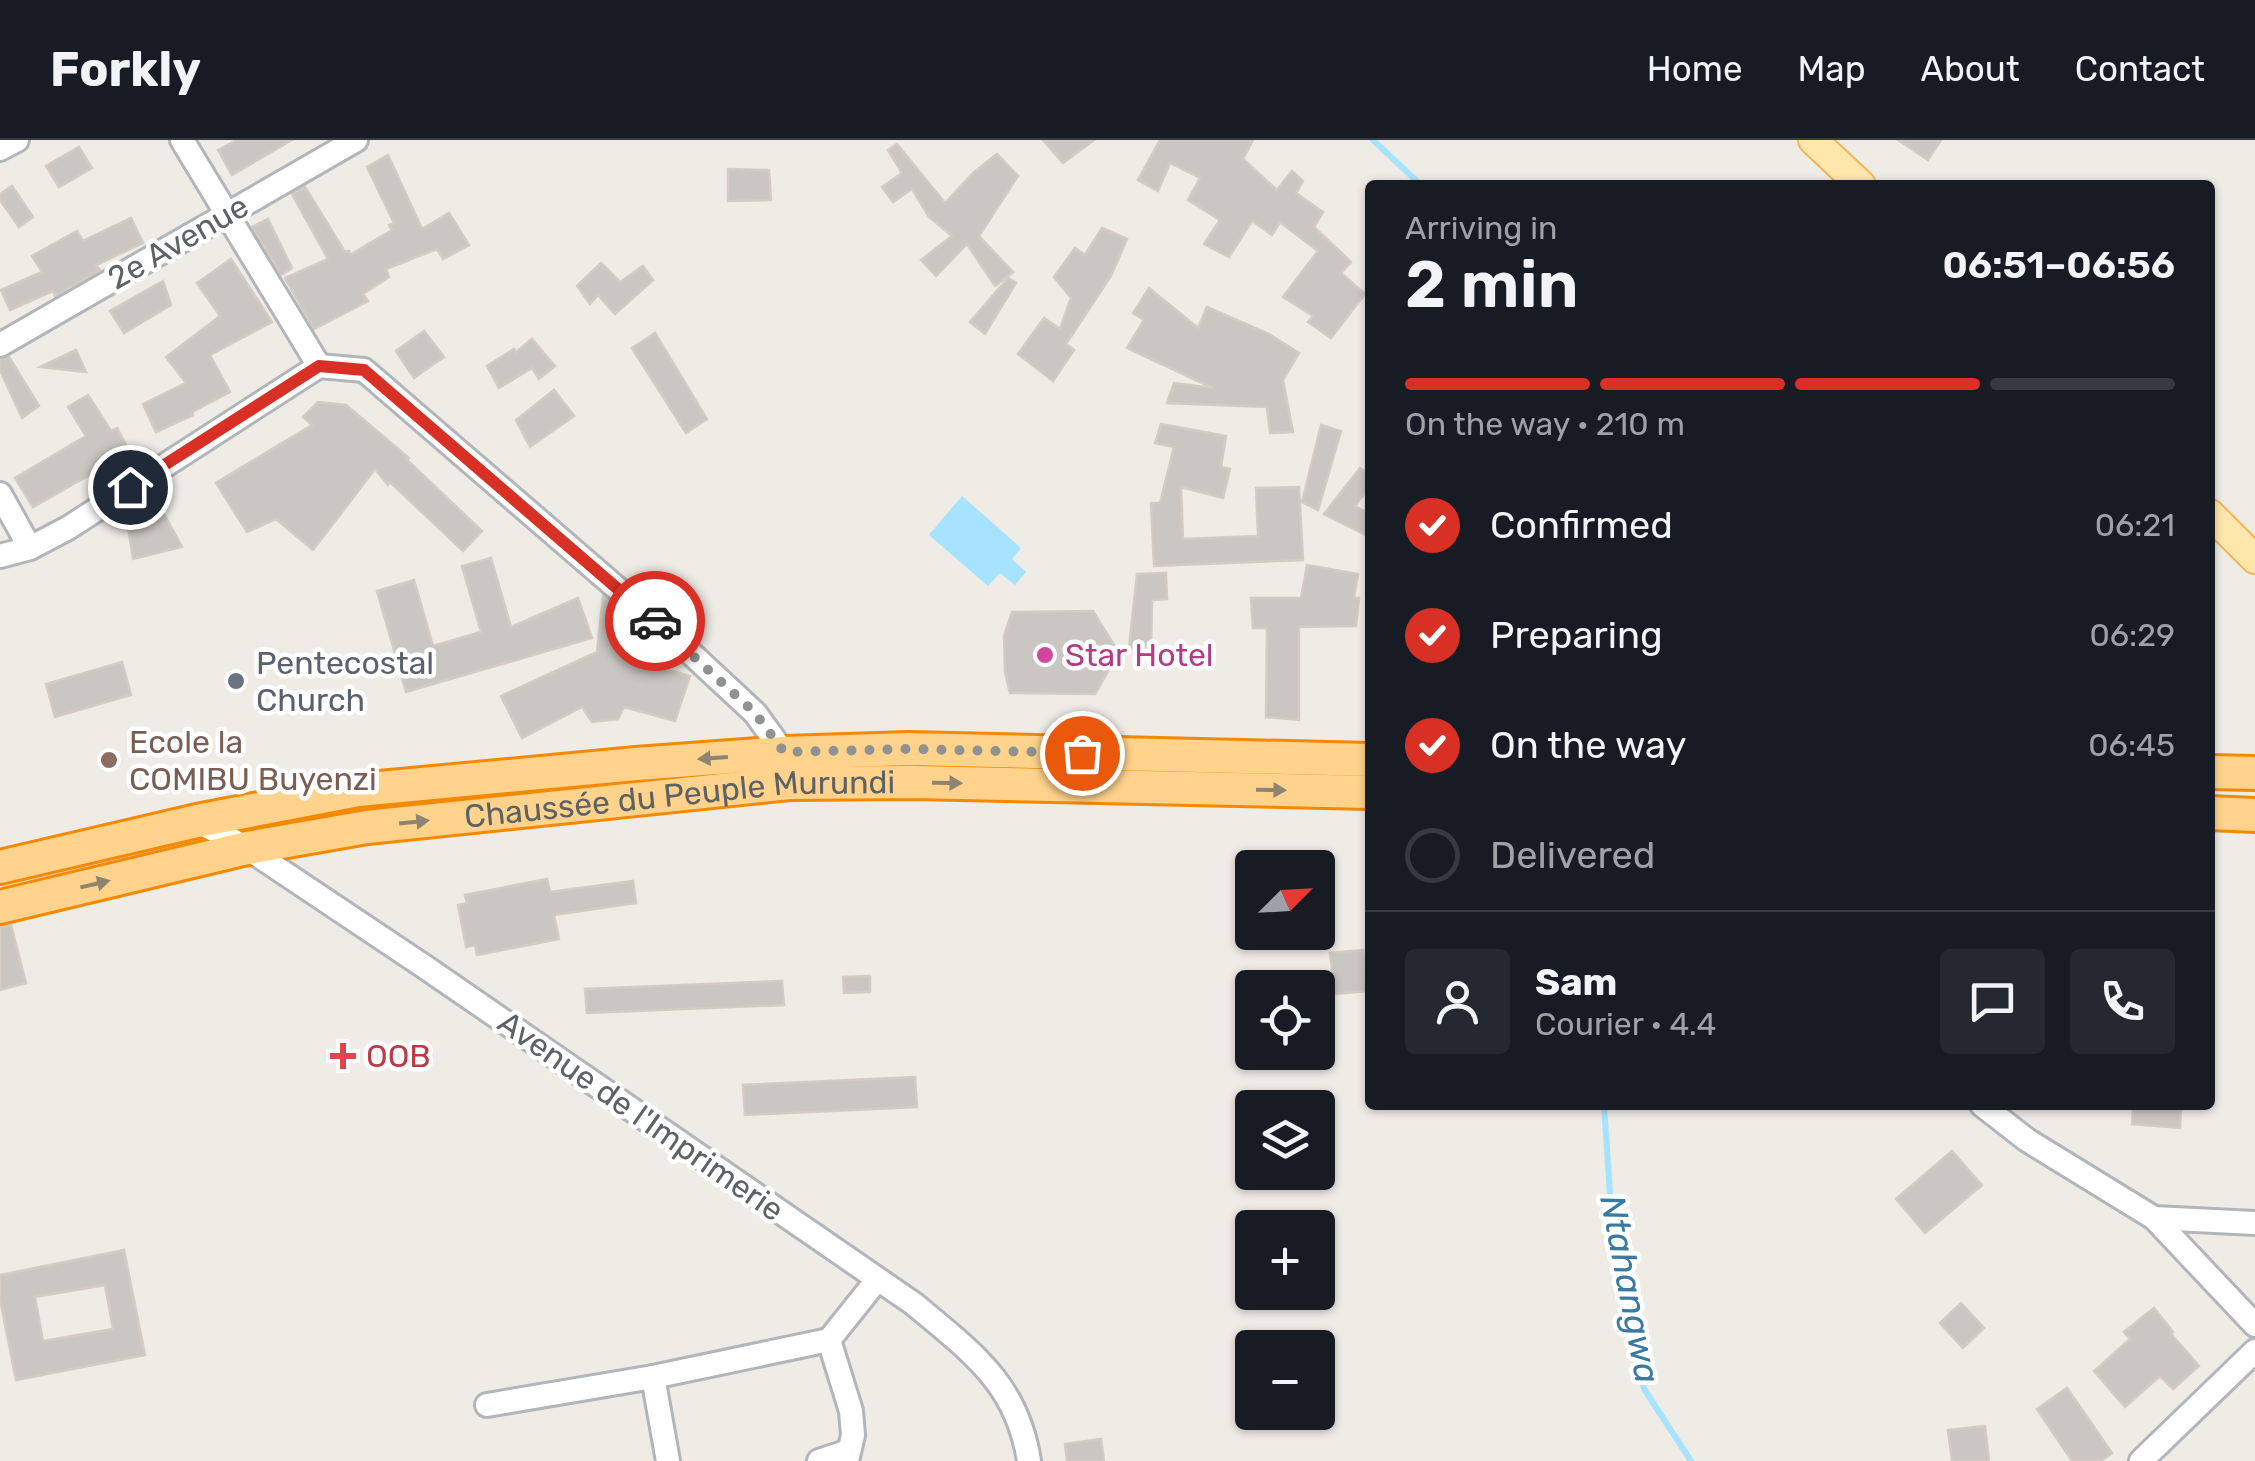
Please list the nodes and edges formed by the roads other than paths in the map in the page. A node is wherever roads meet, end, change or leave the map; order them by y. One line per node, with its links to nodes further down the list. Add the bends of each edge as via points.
1 (17, 140): 5 (street)
2 (182, 140): 7 (street)
3 (356, 140): 7 (street, 2e Avenue)
4 (1813, 140): 6 (main road)
5 (0, 149)
6 (1856, 180)
7 (225, 214): 8 (street, 2e Avenue); 9 (street)
8 (0, 345)
9 (319, 366): 12 (street); 16 (street, via 364,370 755,713)
10 (0, 494): 12 (street)
11 (2215, 519): 14 (main road)
12 (30, 548): 13 (street)
13 (0, 556)
14 (2255, 558)
15 (1365, 760): 16 (highway, Chaussée du Peuple Murundi, via 928,750)
16 (787, 768): 19 (highway, Chaussée du Peuple Murundi, one-way to 19, via 914,782); 22 (highway, Chaussée du Peuple Murundi, one-way to 22, via 358,790); 23 (highway, Chaussée du Peuple Murundi, one-way to 16)
17 (2215, 772): 18 (highway)
18 (2255, 773)
19 (1365, 792)
20 (2215, 813): 21 (highway)
21 (2255, 815)
22 (197, 821): 23 (street, Avenue de l'Imprimerie); 24 (highway, Chaussée du Peuple Murundi)
23 (247, 848): 25 (highway, Chaussée du Peuple Murundi, one-way to 23); 29 (street, Avenue de l'Imprimerie)
24 (0, 867)
25 (0, 906)
26 (1988, 1110): 27 (street)
27 (2154, 1218): 28 (street); 30 (street)
28 (2255, 1223)
29 (877, 1280): 31 (street); 38 (street, Avenue de l'Imprimerie, via 987,1366 1020,1418)
30 (2255, 1324)
31 (830, 1340): 33 (street); 35 (street, via 851,1411)
32 (2255, 1351): 39 (street)
33 (653, 1376): 34 (street); 36 (street)
34 (487, 1405)
35 (847, 1457): 37 (street)
36 (668, 1461)
37 (820, 1461)
38 (1029, 1461)
39 (2140, 1461)

